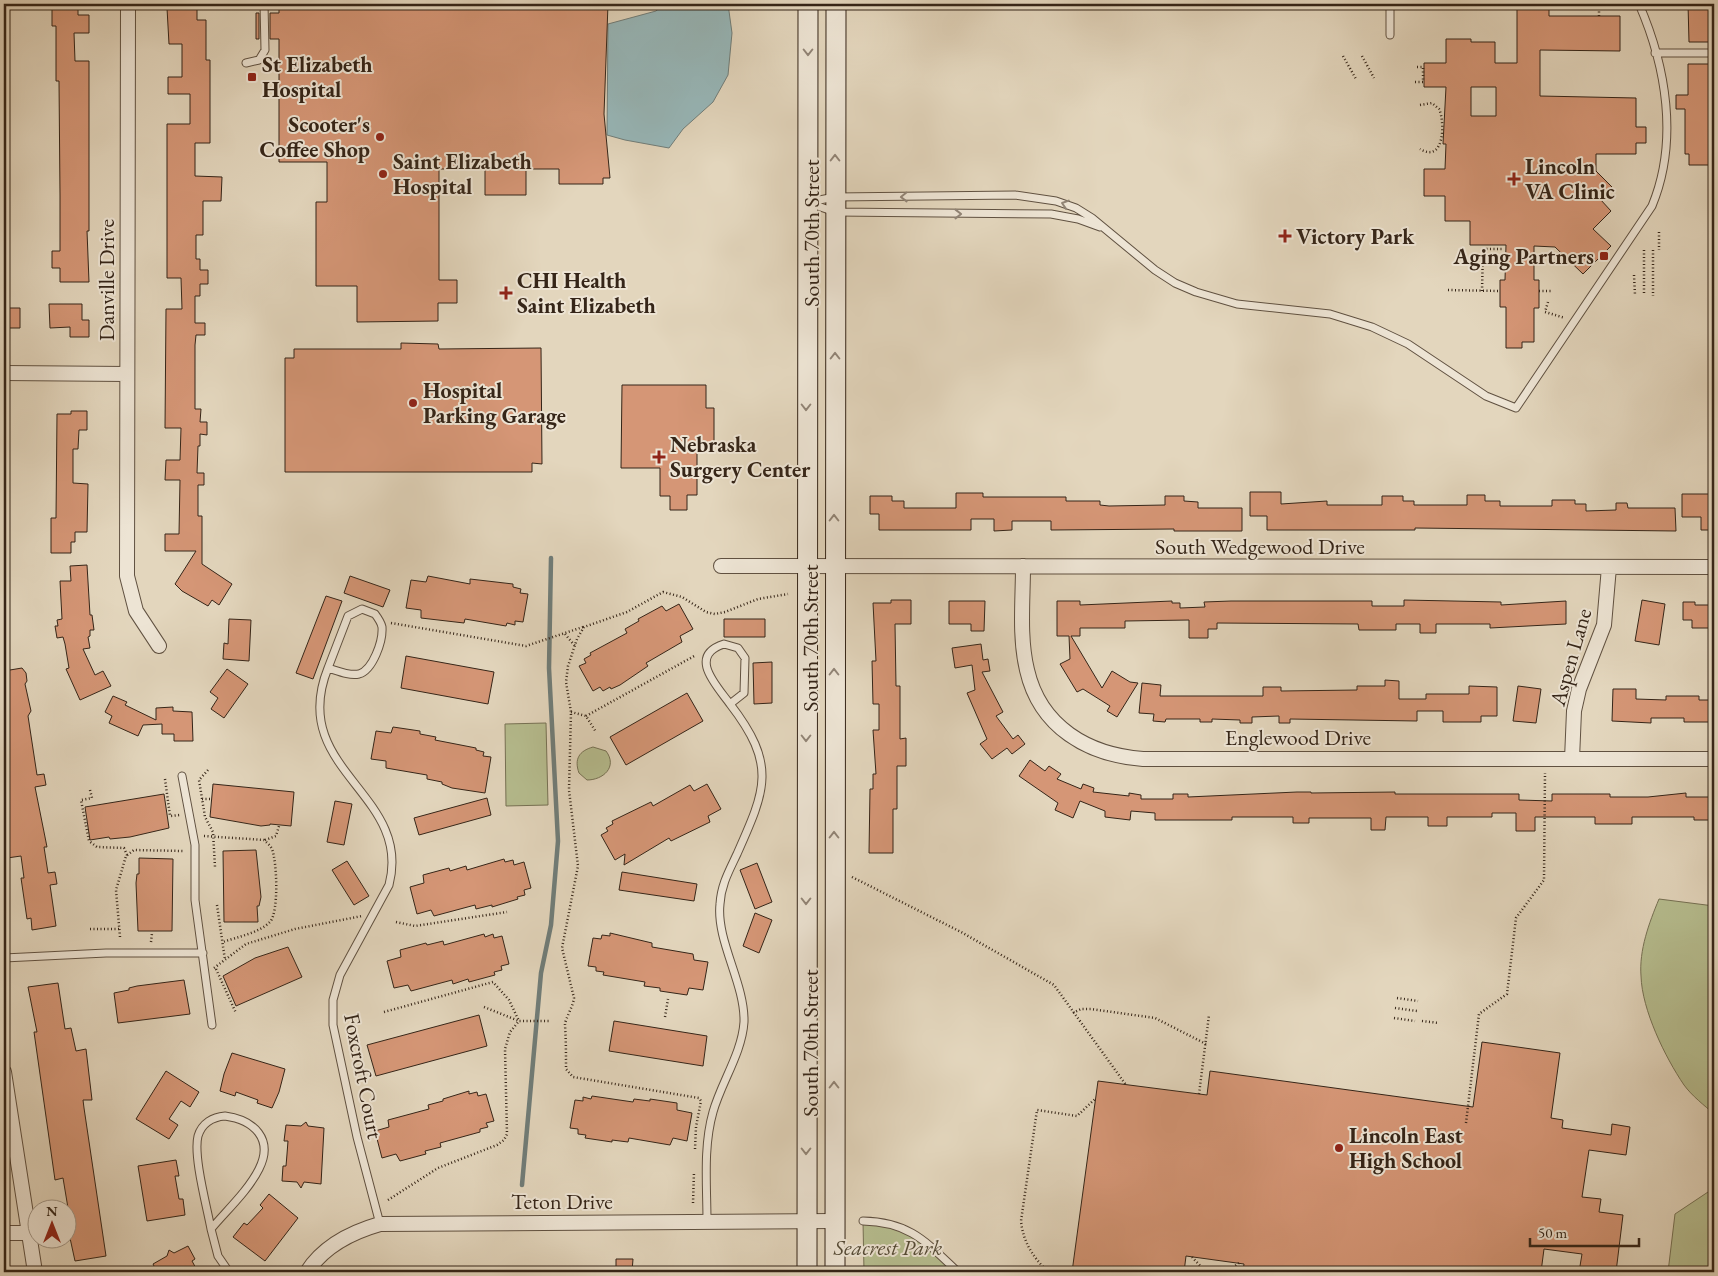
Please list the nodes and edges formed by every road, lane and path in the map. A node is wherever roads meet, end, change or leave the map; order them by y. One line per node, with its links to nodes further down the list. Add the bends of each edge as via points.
1 (128, 4): 41 (street, Danville Drive)
2 (264, 4): 14 (lane, via 265,50 259,60)
3 (808, 4): 21 (main road, South 70th Street, one-way to 21)
4 (836, 4): 22 (main road, South 70th Street, one-way to 4)
5 (1390, 4): 9 (lane)
6 (1599, 4): 8 (path)
7 (1639, 4): 10 (lane)
8 (1599, 16)
9 (1390, 35)
10 (1655, 53): 11 (lane); 23 (lane, via 1665,91 1668,131 1658,192 1652,206 1516,408 1486,396 1408,344 1372,327 1330,314 1237,304 1175,283)
11 (1714, 53)
12 (1343, 56): 17 (path)
13 (1362, 56): 16 (path)
14 (246, 63)
15 (1415, 67): 18 (path, via 1423,67 1423,82)
16 (1374, 78)
17 (1356, 79)
18 (1415, 82)
19 (1420, 105): 20 (path, via 1432,103 1439,109 1442,139 1432,152)
20 (1420, 149)
21 (806, 202): 22 (lane); 22 (lane); 44 (main road, South 70th Street, one-way to 44)
22 (835, 205): 23 (lane, one-way to 23, via 1051,214 1078,219); 23 (lane, one-way to 22, via 1076,208 1036,197); 45 (main road, South 70th Street, one-way to 22)
23 (1106, 230)
24 (1659, 232): 28 (path)
25 (1504, 249): 31 (path, via 1482,249)
26 (1644, 250): 36 (path)
27 (1653, 250): 37 (path)
28 (1659, 250)
29 (1634, 274): 35 (path)
30 (1448, 290): 31 (path)
31 (1482, 291): 32 (path)
32 (1500, 291)
33 (1539, 291): 34 (path)
34 (1551, 291)
35 (1635, 295)
36 (1644, 295)
37 (1653, 296)
38 (1548, 302): 39 (path, via 1545,312)
39 (1565, 318)
40 (4, 373): 41 (street)
41 (127, 374): 52 (street, Danville Drive, via 130,595 136,611)
42 (721, 566): 44 (street, South Wedgewood Drive)
43 (1023, 566): 45 (street, South Wedgewood Drive); 46 (street, South Wedgewood Drive); 60 (street, Englewood Drive, via 1024,646 1027,670 1036,693 1061,728 1101,752 1143,758)
44 (806, 567): 45 (street, South Wedgewood Drive); 122 (main road, South 70th Street, one-way to 122)
45 (834, 567): 119 (main road, South 70th Street, one-way to 45)
46 (1609, 567): 47 (street, South Wedgewood Drive); 61 (street, Aspen Lane, via 1604,625 1574,711)
47 (1714, 567)
48 (788, 594): 50 (path, via 758,599 715,614 682,597 663,592 627,612)
49 (390, 622): 51 (path, via 526,646)
50 (584, 627): 51 (path); 53 (path)
51 (563, 635): 53 (path)
52 (159, 646)
53 (575, 646): 57 (path, via 566,682)
54 (698, 655): 58 (path)
55 (328, 668): 55 (lane, Foxcroft Court, via 349,674 366,671 381,634 382,626 375,614 362,609 348,616); 78 (lane, Foxcroft Court, via 318,703 323,733 383,825 392,852 389,885)
56 (730, 704): 56 (lane, via 707,672 711,652 724,644 738,648 745,658 744,693); 121 (lane, via 755,743 762,762 763,779 756,811 721,891 720,914 744,1022 739,1045 710,1123)
57 (571, 712): 58 (path); 115 (path, via 569,790 578,866 562,948 574,998 565,1024 568,1038 566,1069 573,1078 699,1098)
58 (586, 716): 59 (path)
59 (596, 732)
60 (1545, 759): 61 (street, Englewood Drive); 114 (path, via 1544,880 1516,918 1507,994 1479,1014)
61 (1572, 759): 62 (street, Englewood Drive)
62 (1714, 759)
63 (208, 770): 70 (path, via 199,780 205,816)
64 (182, 776): 67 (lane)
65 (164, 779): 67 (path, via 170,816)
66 (90, 790): 73 (path, via 92,798 81,800 89,841 97,847 124,848)
67 (189, 813): 69 (lane)
68 (279, 826): 71 (path, via 276,836)
69 (193, 836): 70 (path); 86 (lane, via 196,857 194,900)
70 (214, 836): 71 (path); 74 (path)
71 (264, 840): 84 (path, via 273,854 275,914 264,926)
72 (189, 851): 73 (path, via 134,850)
73 (127, 855): 81 (path, via 116,890)
74 (215, 867)
75 (851, 876): 99 (path, via 1054,985)
76 (217, 905): 84 (path)
77 (507, 912): 79 (path, via 415,926)
78 (372, 920): 88 (path, via 357,916 295,928 246,944); 123 (lane, Foxcroft Court, via 340,975 332,1014 347,1096)
79 (396, 922)
80 (90, 929): 81 (path)
81 (120, 929): 83 (path)
82 (152, 933): 85 (path)
83 (120, 937)
84 (223, 942): 88 (path)
85 (151, 944)
86 (203, 953): 87 (lane, via 106,952); 90 (lane)
87 (4, 958)
88 (225, 960): 89 (path)
89 (215, 967): 90 (path); 98 (path)
90 (204, 969): 108 (lane)
91 (1397, 998): 93 (path)
92 (668, 999): 101 (path)
93 (1418, 1001)
94 (484, 1007): 103 (path)
95 (1395, 1008): 96 (path)
96 (1417, 1011)
97 (384, 1012): 103 (path, via 493,982 510,1000)
98 (236, 1013)
99 (1073, 1013): 109 (path, via 1091,1009 1155,1018); 111 (path)
100 (1209, 1015): 109 (path)
101 (665, 1017)
102 (1394, 1018): 105 (path)
103 (519, 1021): 104 (path); 117 (path, via 510,1032 505,1049 507,1134 504,1140 438,1168)
104 (549, 1021)
105 (1416, 1021)
106 (1422, 1021): 107 (path)
107 (1439, 1023)
108 (212, 1025)
109 (1206, 1044): 112 (path)
110 (4, 1072): 126 (street)
111 (1126, 1085)
112 (1199, 1094)
113 (1095, 1099): 136 (path, via 1077,1116 1037,1110 1021,1221 1027,1246)
114 (1466, 1122)
115 (695, 1150)
116 (694, 1168): 118 (path)
117 (388, 1200)
118 (693, 1203)
119 (834, 1221): 122 (street, Teton Drive); 134 (main road, South 70th Street)
120 (863, 1221): 135 (lane, via 905,1228 932,1247)
121 (707, 1222): 122 (street, Teton Drive); 123 (street, Teton Drive)
122 (806, 1222): 133 (main road, South 70th Street)
123 (380, 1224): 132 (street, Teton Drive, via 337,1243 322,1254)
124 (211, 1230): 124 (lane, via 253,1178 262,1158 263,1142 257,1129 234,1117 210,1120 199,1134 198,1152); 131 (lane, via 218,1256)
125 (4, 1233): 126 (street)
126 (28, 1233)
127 (31, 1248): 130 (street)
128 (1192, 1257): 137 (path)
129 (1239, 1263): 138 (path)
130 (35, 1272)
131 (229, 1272)
132 (307, 1272)
133 (807, 1272)
134 (835, 1272)
135 (958, 1272)
136 (1048, 1272)
137 (1206, 1272)
138 (1227, 1272)

